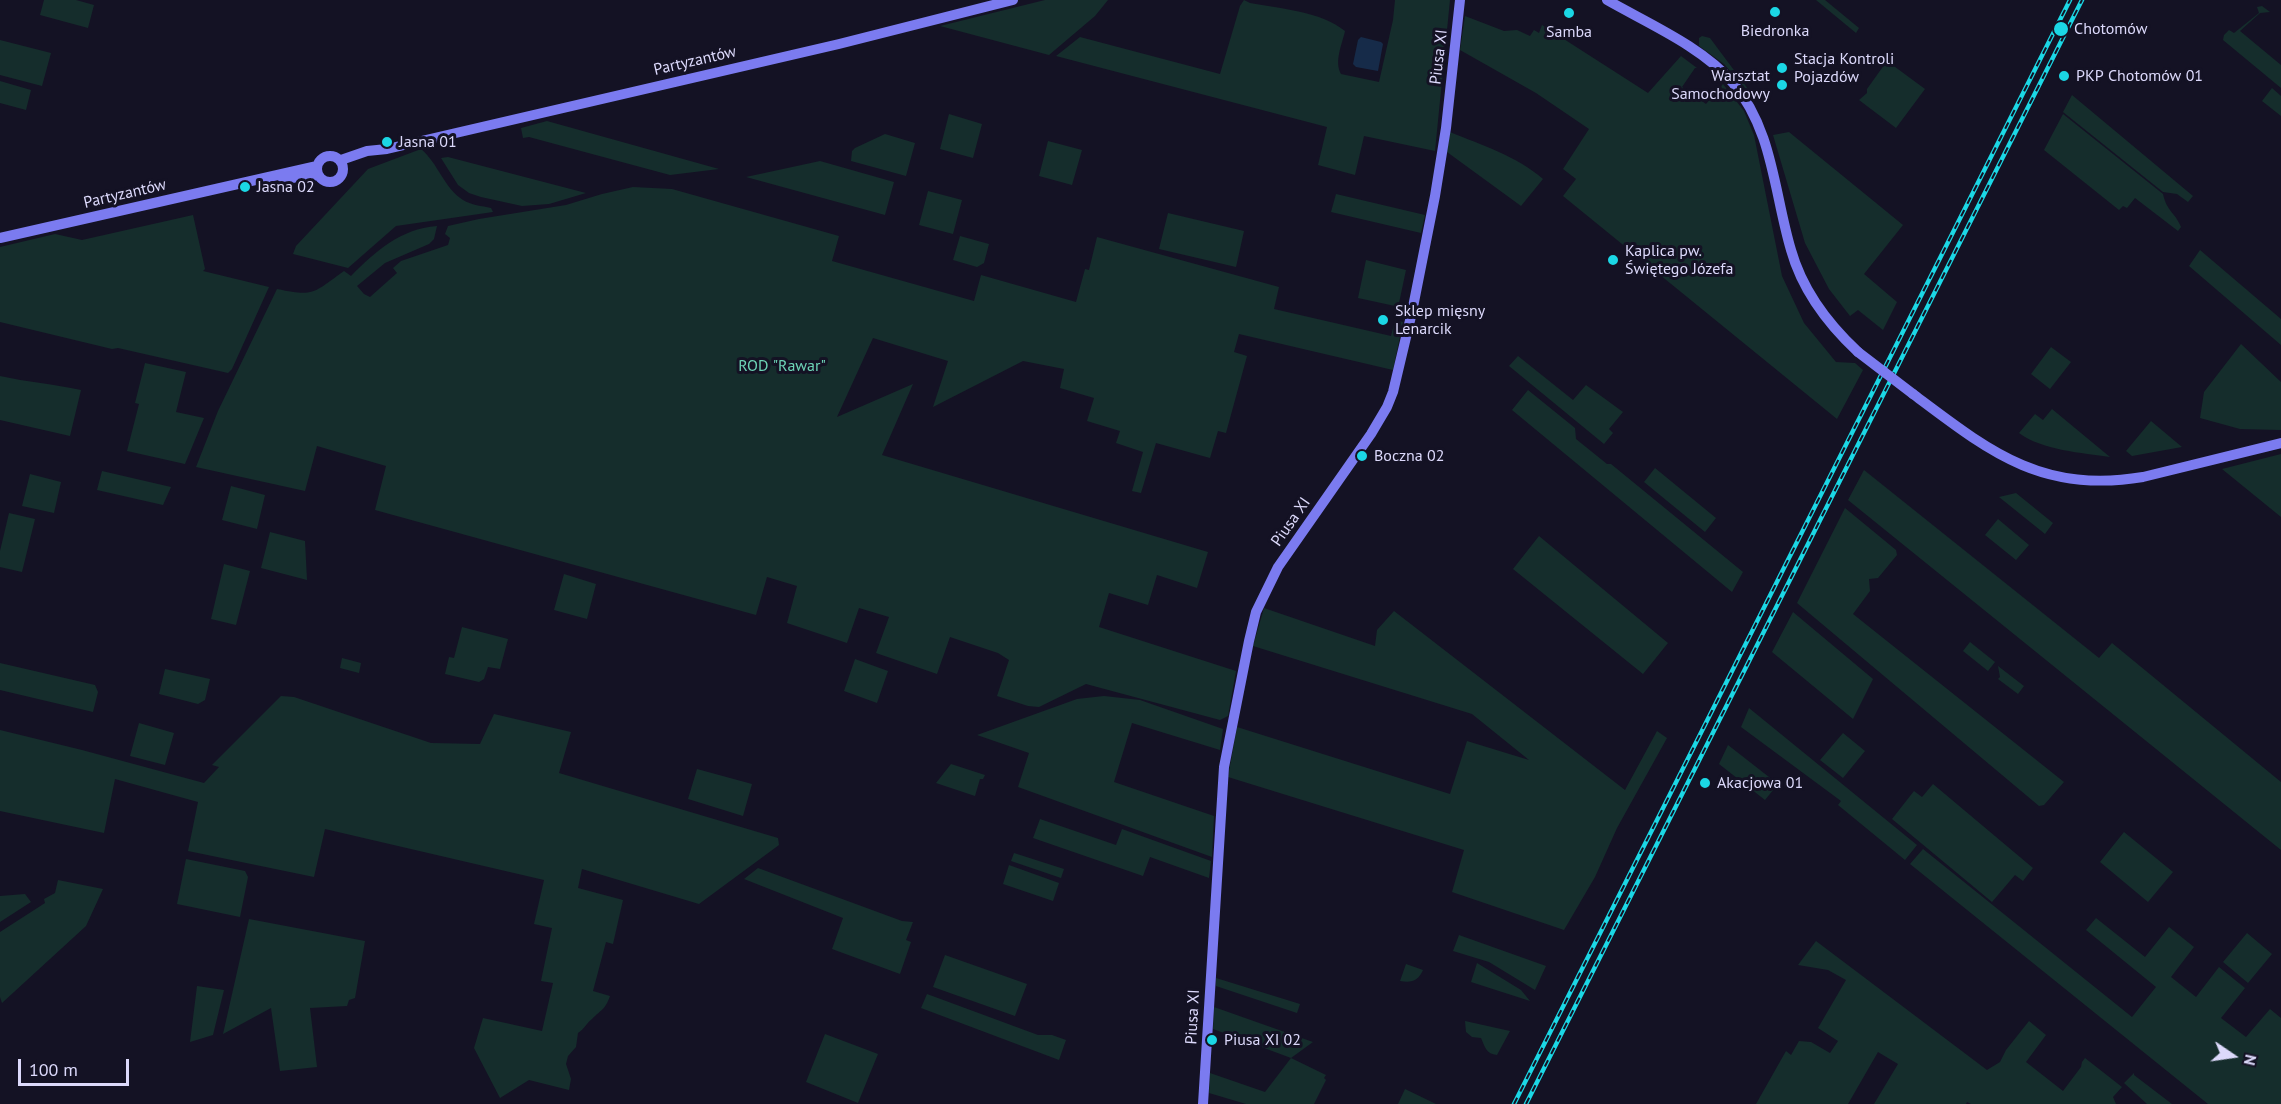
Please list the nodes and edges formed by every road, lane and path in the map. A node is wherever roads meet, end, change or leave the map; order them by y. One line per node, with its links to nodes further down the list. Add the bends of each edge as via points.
1 (1013, 0): 4 (street, Partyzantów, via 383,150 378,155)
2 (1460, 0): 8 (street, Piusa XI, via 1435,196 1393,392 1371,434 1278,567 1254,621 1224,767)
3 (1607, 0): 7 (street, bridge, via 1686,45 1733,82 1766,143 1791,251 1805,285 1826,317 1858,352 1973,439 2036,470 2100,481 2131,479)
4 (342, 164): 5 (street, via 334,156 326,156 319,161); 5 (street, via 343,175 334,182 323,181)
5 (318, 171): 6 (street, Partyzantów, via 270,181 257,179)
6 (0, 238)
7 (2281, 442)
8 (1203, 1104)

